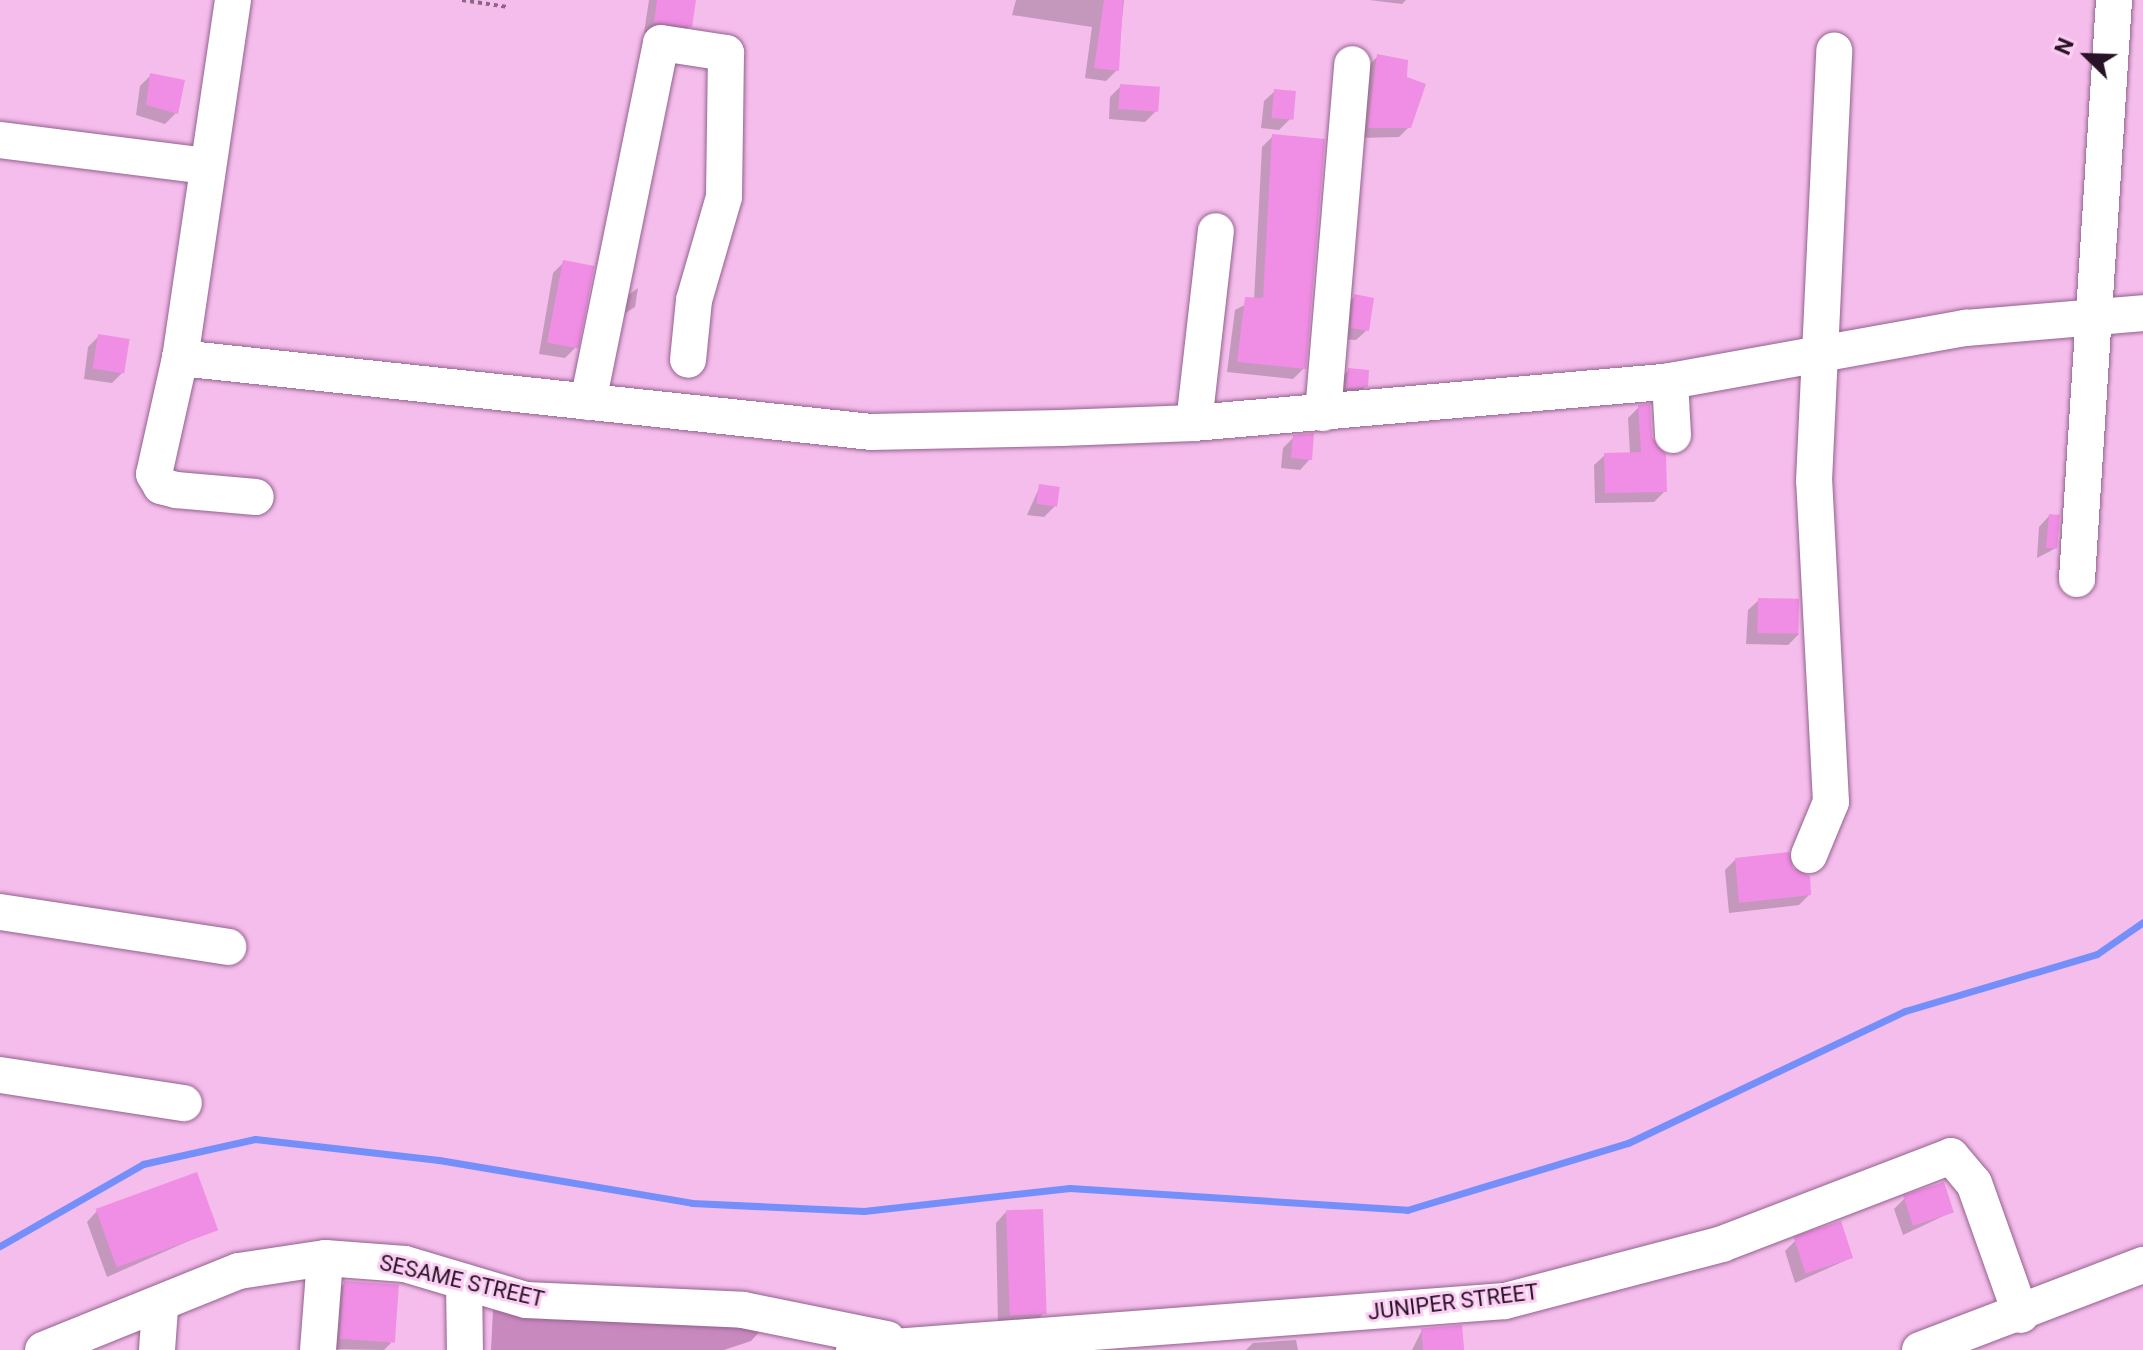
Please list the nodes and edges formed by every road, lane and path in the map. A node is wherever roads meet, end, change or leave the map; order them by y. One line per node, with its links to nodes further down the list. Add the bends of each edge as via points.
1 (233, 0): 8 (street)
2 (462, 0): 4 (path)
3 (2114, 0): 11 (street)
4 (508, 7)
5 (1834, 50): 12 (street)
6 (1352, 64): 17 (street)
7 (0, 140): 8 (street)
8 (205, 166): 13 (street)
9 (1216, 231): 18 (street)
10 (2143, 313): 11 (street)
11 (2091, 315): 12 (street, via 1966,328); 21 (street)
12 (1816, 357): 15 (street); 22 (street, via 1817,648 1831,802)
13 (180, 358): 16 (street); 20 (street, via 154,474 161,486 176,490)
14 (688, 360): 16 (street, via 694,300 724,197 726,53 661,43)
15 (1670, 381): 17 (street); 19 (street)
16 (588, 402): 18 (street, via 871,432)
17 (1323, 413): 18 (street)
18 (1194, 423)
19 (1673, 435)
20 (256, 497)
21 (2077, 579)
22 (1809, 855)
23 (0, 912): 24 (street)
24 (228, 947)
25 (0, 1075): 26 (street)
26 (184, 1103)
27 (325, 1258): 29 (street, SESAME STREET, via 405,1264); 30 (street, SESAME STREET, via 239,1271); 36 (street)
28 (2143, 1265): 31 (street)
29 (464, 1282): 32 (street, SESAME STREET, via 526,1300 758,1312); 37 (street)
30 (160, 1308): 34 (street, SESAME STREET); 35 (street)
31 (2021, 1315): 33 (street, JUNIPER STREET, via 1974,1183 1951,1156 1722,1244 1505,1301); 39 (street)
32 (895, 1341): 33 (street, JUNIPER STREET); 38 (street, JUNIPER STREET)
33 (1118, 1341)
34 (43, 1350)
35 (157, 1350)
36 (318, 1350)
37 (465, 1350)
38 (854, 1350)
39 (1920, 1350)

